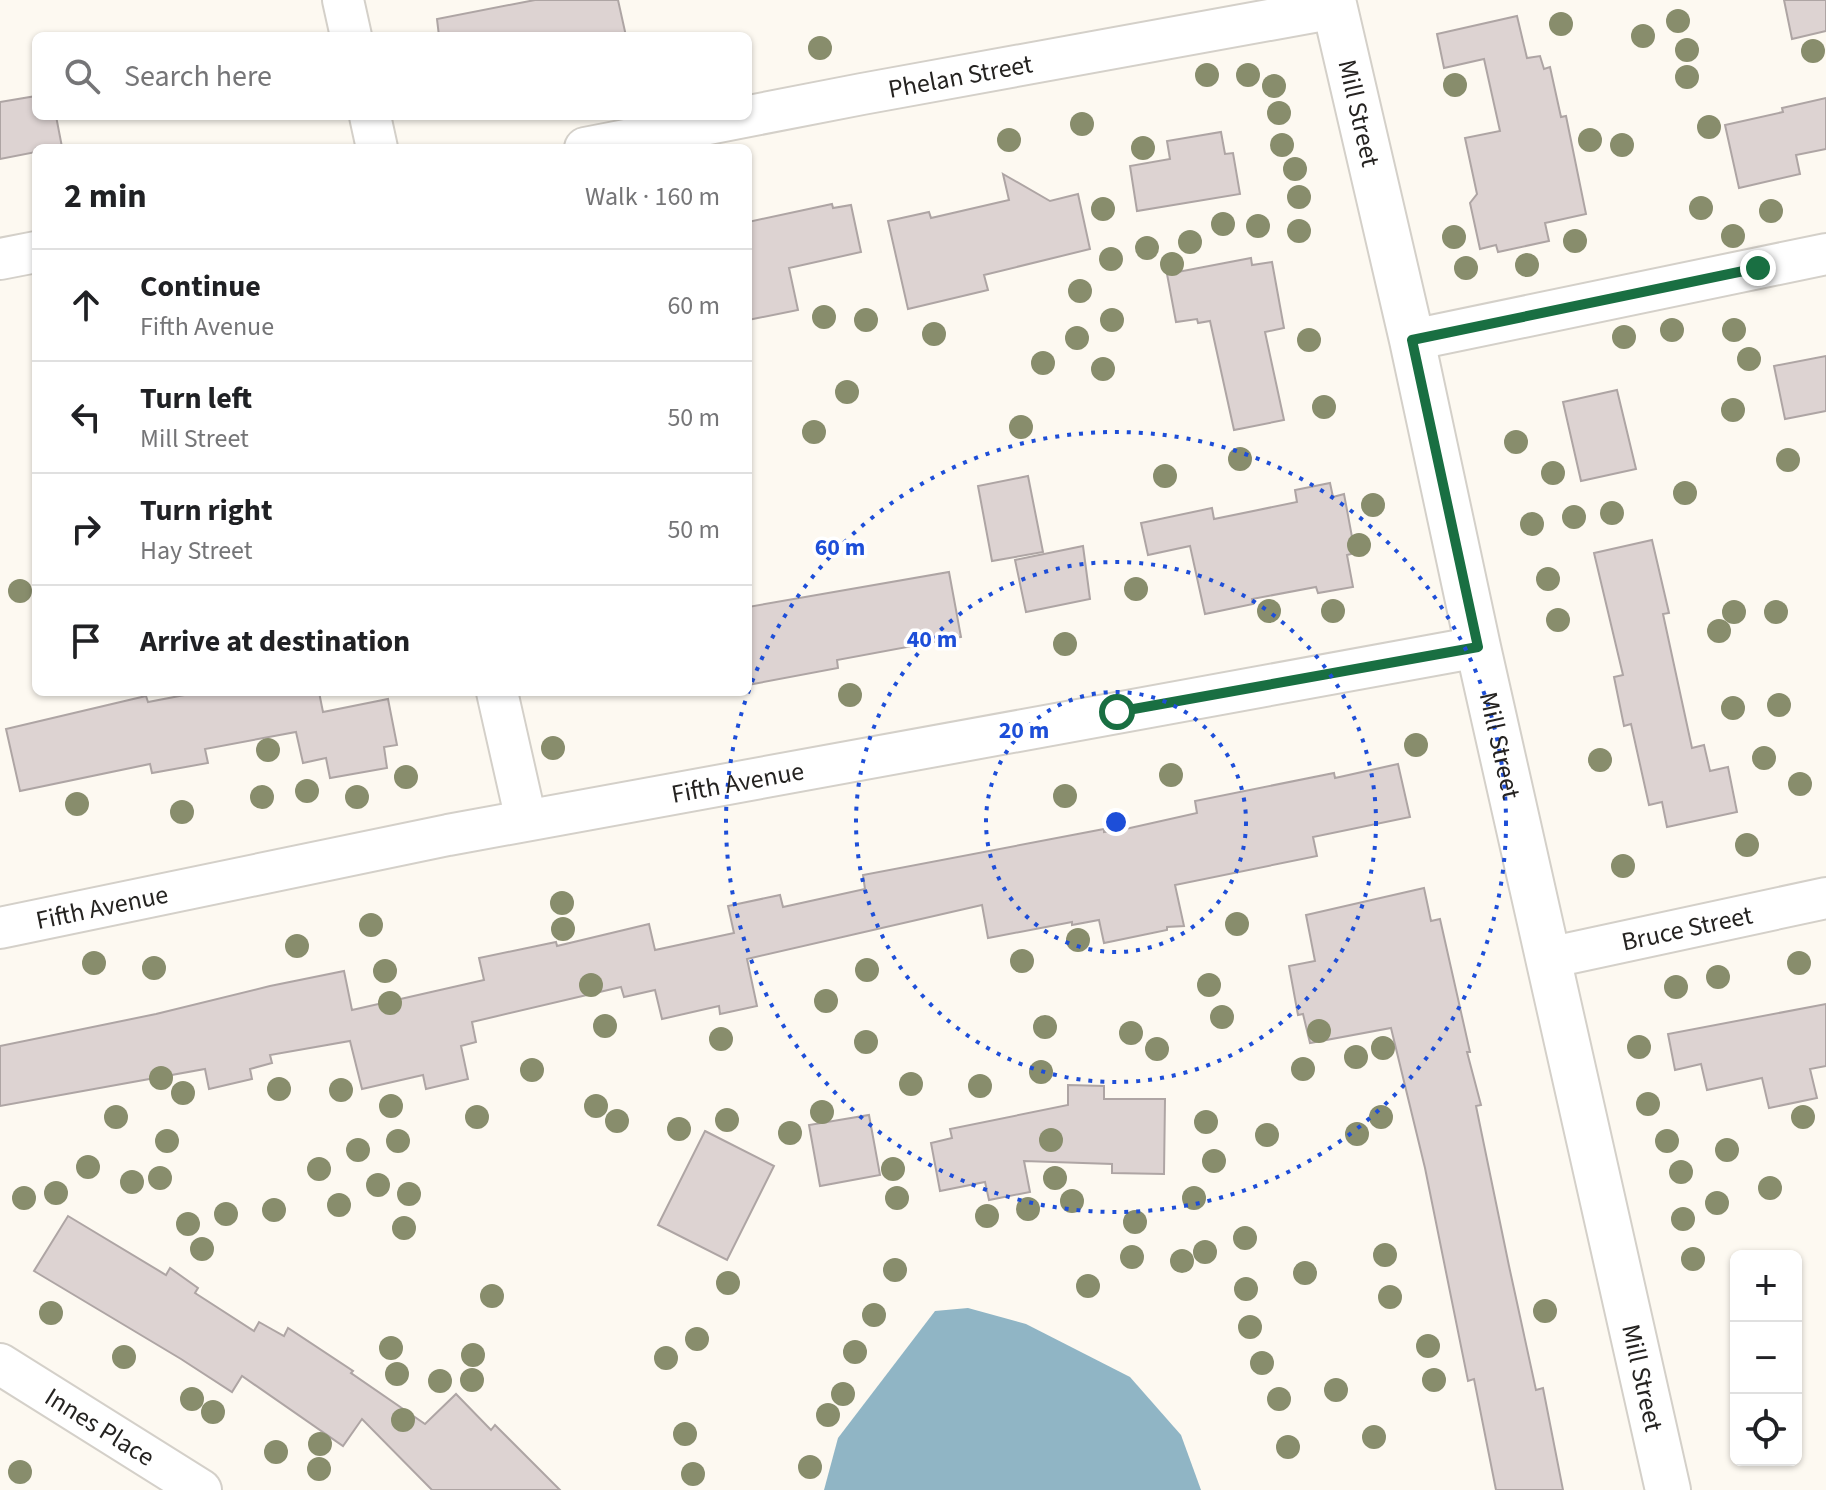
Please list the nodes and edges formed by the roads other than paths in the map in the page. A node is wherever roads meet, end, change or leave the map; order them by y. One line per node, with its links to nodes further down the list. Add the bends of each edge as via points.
1 (343, 0): 3 (street)
2 (1334, 4): 4 (street, Phelan Street); 12 (main road, Mill Street)
3 (350, 32)
4 (752, 115)
5 (371, 120): 7 (street)
6 (729, 120): 8 (street, Phelan Street)
7 (376, 144)
8 (606, 144)
9 (32, 253): 11 (street)
10 (1826, 254): 12 (street)
11 (0, 259)
12 (1412, 340): 13 (main road, Mill Street)
13 (1478, 647): 15 (street, Fifth Avenue); 18 (main road, Mill Street)
14 (498, 696): 15 (street)
15 (526, 820): 17 (street, Fifth Avenue)
16 (1826, 898): 18 (street, Bruce Street)
17 (0, 928)
18 (1548, 958): 21 (main road, Mill Street)
19 (0, 1364): 20 (street, Innes Place)
20 (201, 1490)
21 (1668, 1490)

